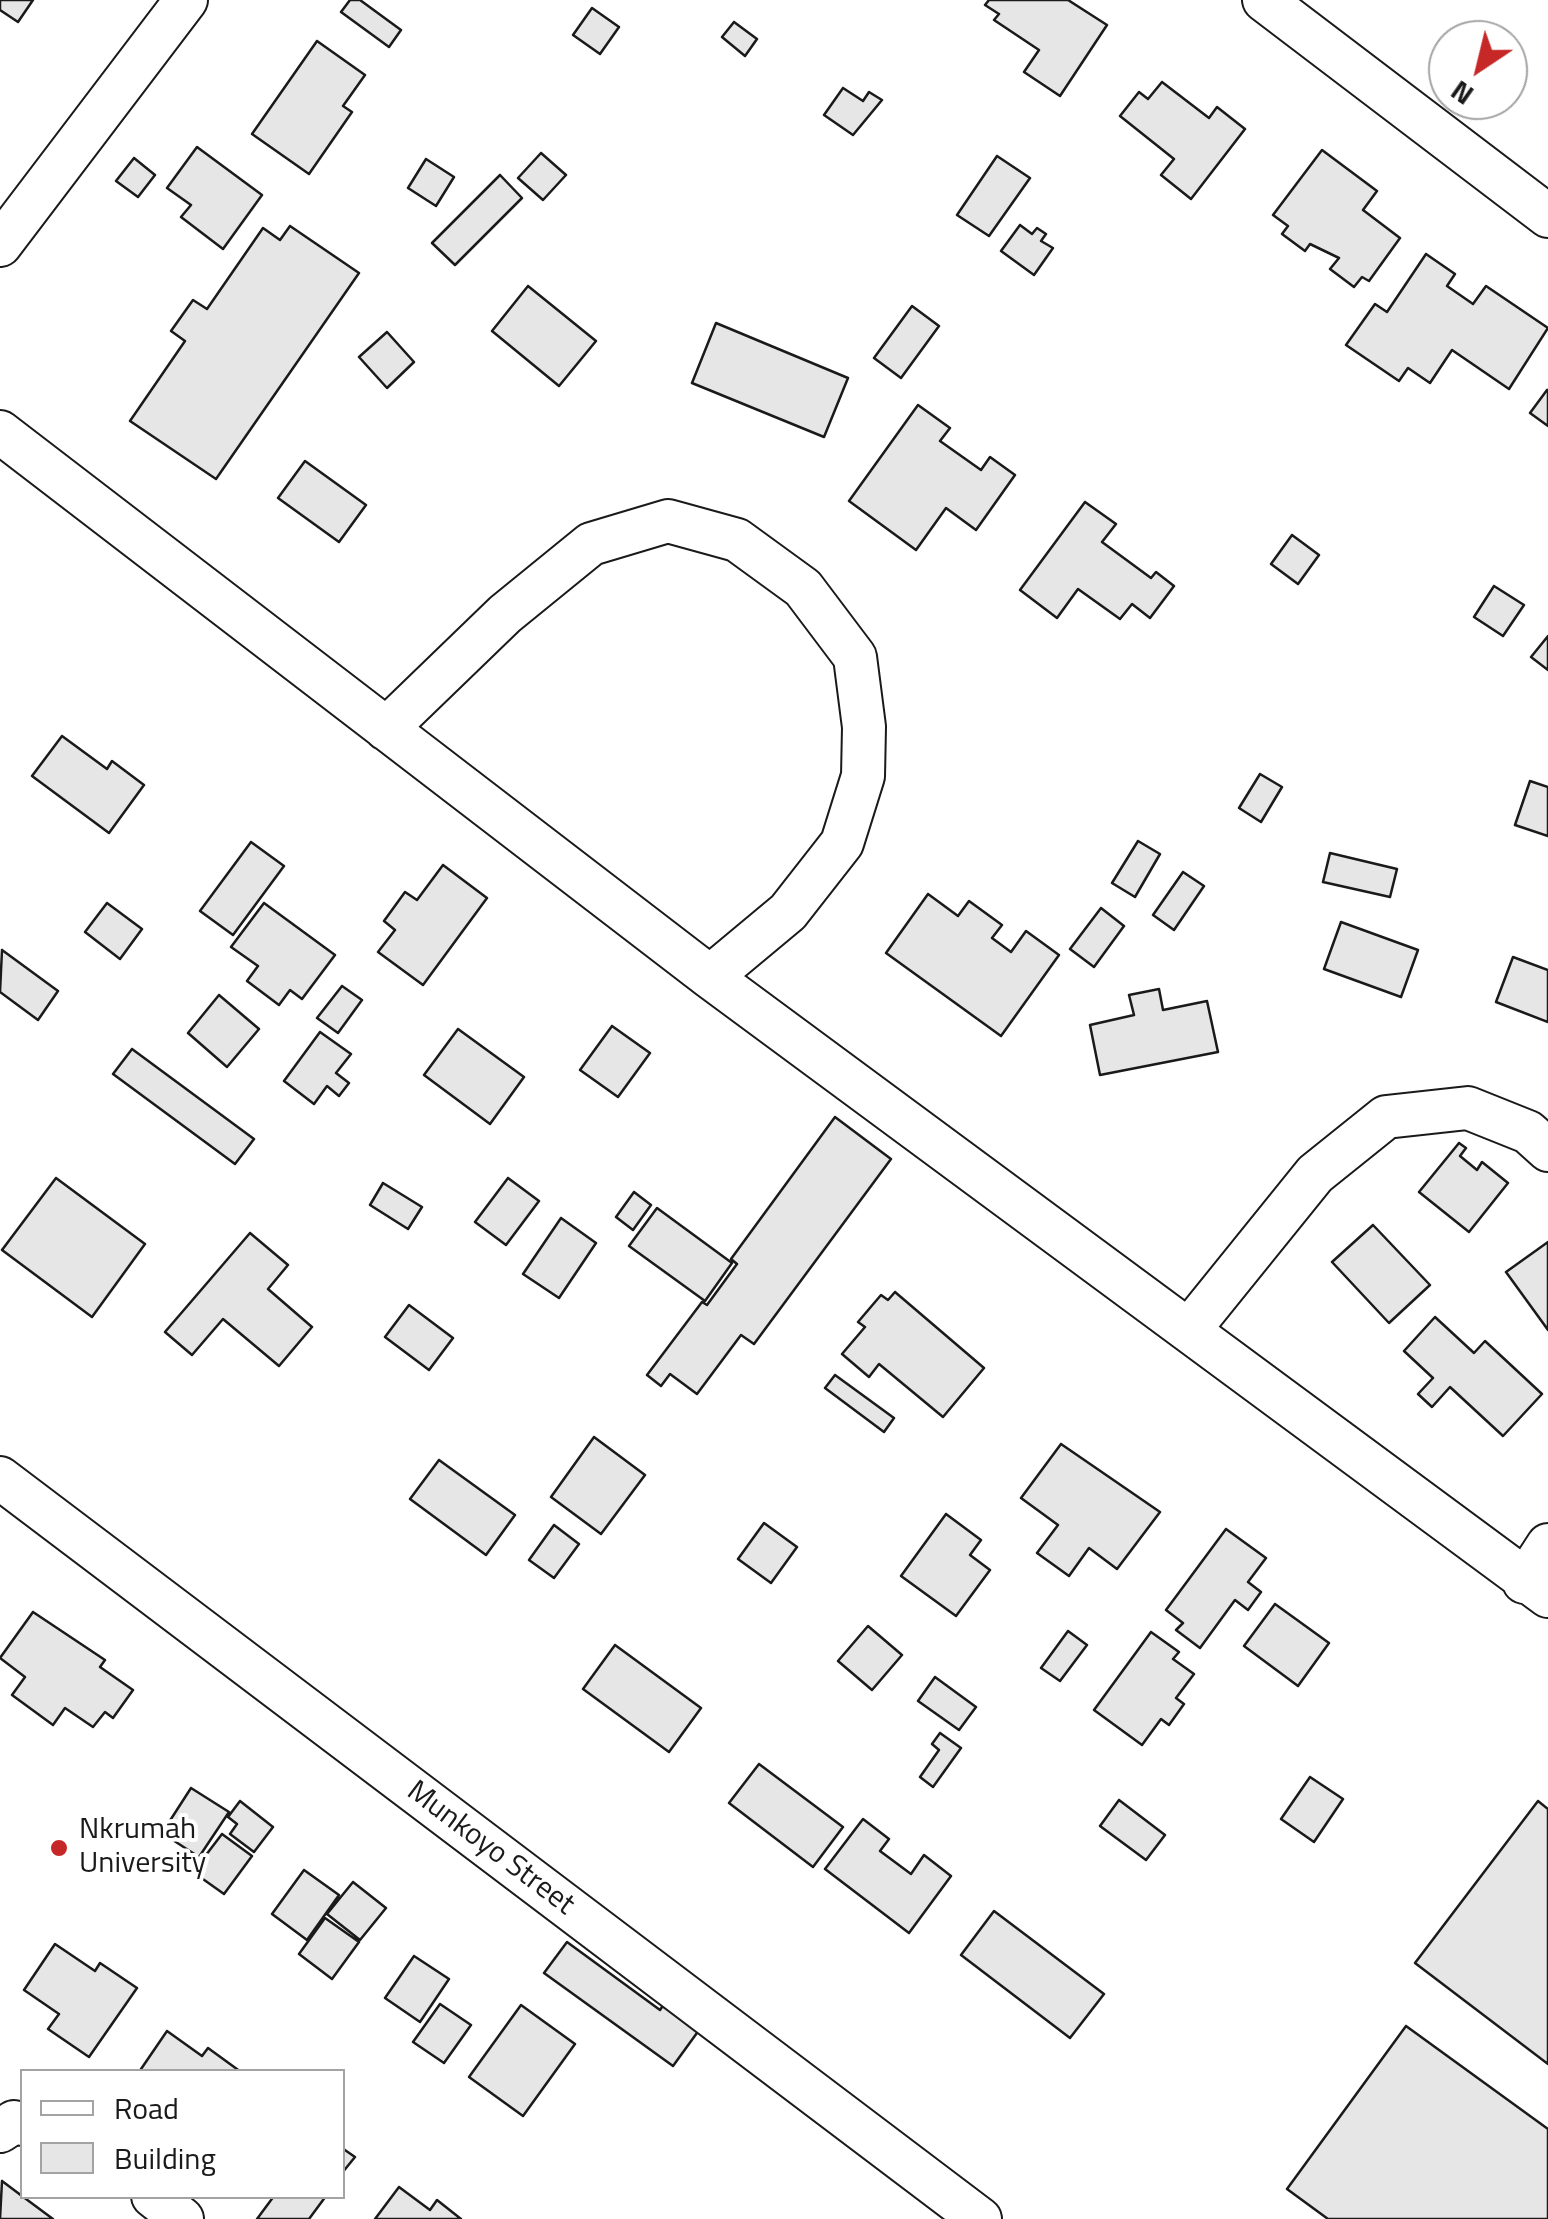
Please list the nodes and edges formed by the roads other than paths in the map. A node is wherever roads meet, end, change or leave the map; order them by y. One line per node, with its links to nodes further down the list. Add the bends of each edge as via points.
1 (186, 0): 4 (street)
2 (1264, 0): 3 (street)
3 (1548, 216)
4 (0, 245)
5 (0, 432): 6 (street)
6 (386, 729): 7 (street); 7 (street, via 504,614 592,544 668,521 737,540 802,588 854,657 863,776 842,842 788,912)
7 (710, 977): 9 (street)
8 (1548, 1150): 9 (street, via 1528,1132 1468,1108 1386,1118 1315,1174)
9 (1189, 1330): 12 (street)
10 (0, 1478): 15 (street, Munkoyo Street)
11 (1548, 1544): 12 (street)
12 (1536, 1589)
13 (158, 2199): 14 (street)
14 (182, 2219)
15 (980, 2219)

